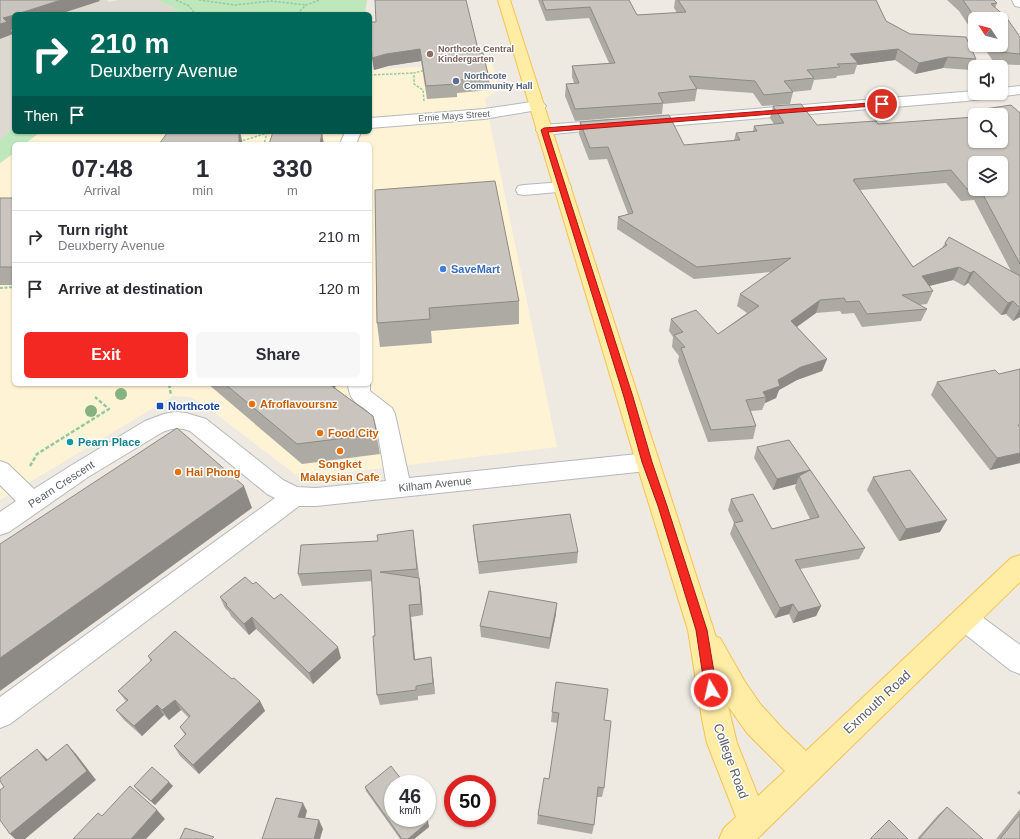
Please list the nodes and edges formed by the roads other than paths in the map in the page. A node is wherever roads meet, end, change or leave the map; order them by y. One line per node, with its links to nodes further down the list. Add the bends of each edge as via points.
1 (504, 0): 7 (main road, College Road)
2 (1018, 0): 3 (street)
3 (1020, 3)
4 (1020, 90): 5 (street)
5 (1008, 91)
6 (968, 97): 9 (street)
7 (538, 106): 8 (street, Ernie Mays Street, via 484,114); 9 (main road, College Road)
8 (372, 123)
9 (544, 130): 10 (main road, College Road)
10 (562, 187): 11 (street); 14 (main road, College Road)
11 (524, 190)
12 (359, 386): 16 (street, via 360,394 384,414)
13 (175, 420): 17 (street, Kilham Avenue, via 198,425 275,487); 18 (street, Pearn Crescent, via 153,426)
14 (647, 462): 16 (street, Kilham Avenue); 22 (main road, College Road)
15 (0, 470): 18 (street)
16 (399, 488): 17 (street, Kilham Avenue, via 316,497)
17 (295, 496): 24 (street)
18 (33, 503): 19 (street, Pearn Crescent)
19 (3, 517)
20 (1020, 566): 21 (main road, Exmouth Road)
21 (965, 619): 23 (street); 25 (main road, Exmouth Road)
22 (701, 630): 25 (main road, College Road, via 744,706 763,730); 26 (main road, College Road, via 719,731 731,768)
23 (1020, 662)
24 (0, 714)
25 (806, 770): 26 (main road, Exmouth Road)
26 (744, 830)

